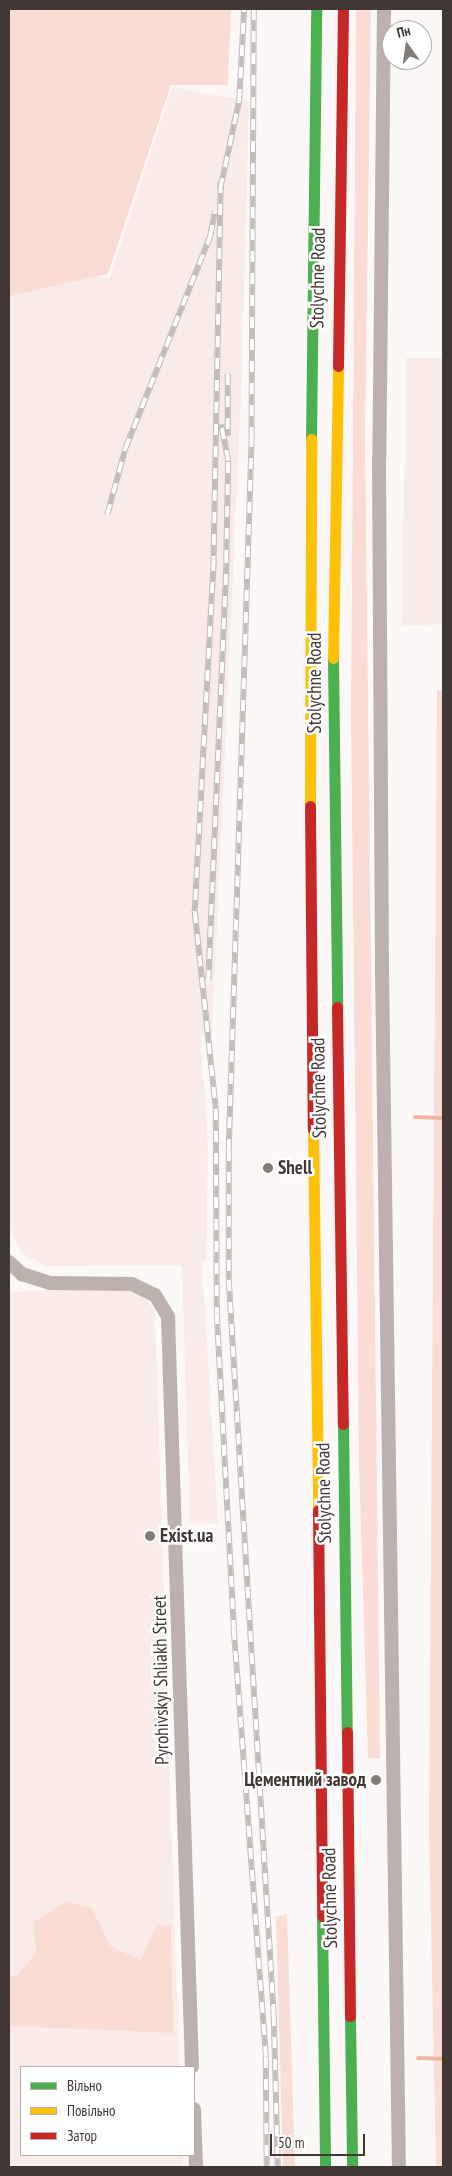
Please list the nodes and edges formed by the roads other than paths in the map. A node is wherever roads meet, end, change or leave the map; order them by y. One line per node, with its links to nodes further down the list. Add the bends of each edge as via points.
1 (316, 9): 8 (highway, Stolychne Road, via 308,817)
2 (343, 9): 9 (highway, Stolychne Road, via 333,429 333,663)
3 (384, 9): 10 (street, via 379,460 382,970)
4 (9, 1262): 5 (street, Pyrohivskyi Shliakh Street, via 34,1280 132,1284 155,1295 164,1307 170,1329)
5 (192, 2066)
6 (195, 2138): 7 (street)
7 (196, 2167)
8 (326, 2167)
9 (352, 2167)
10 (399, 2167)

